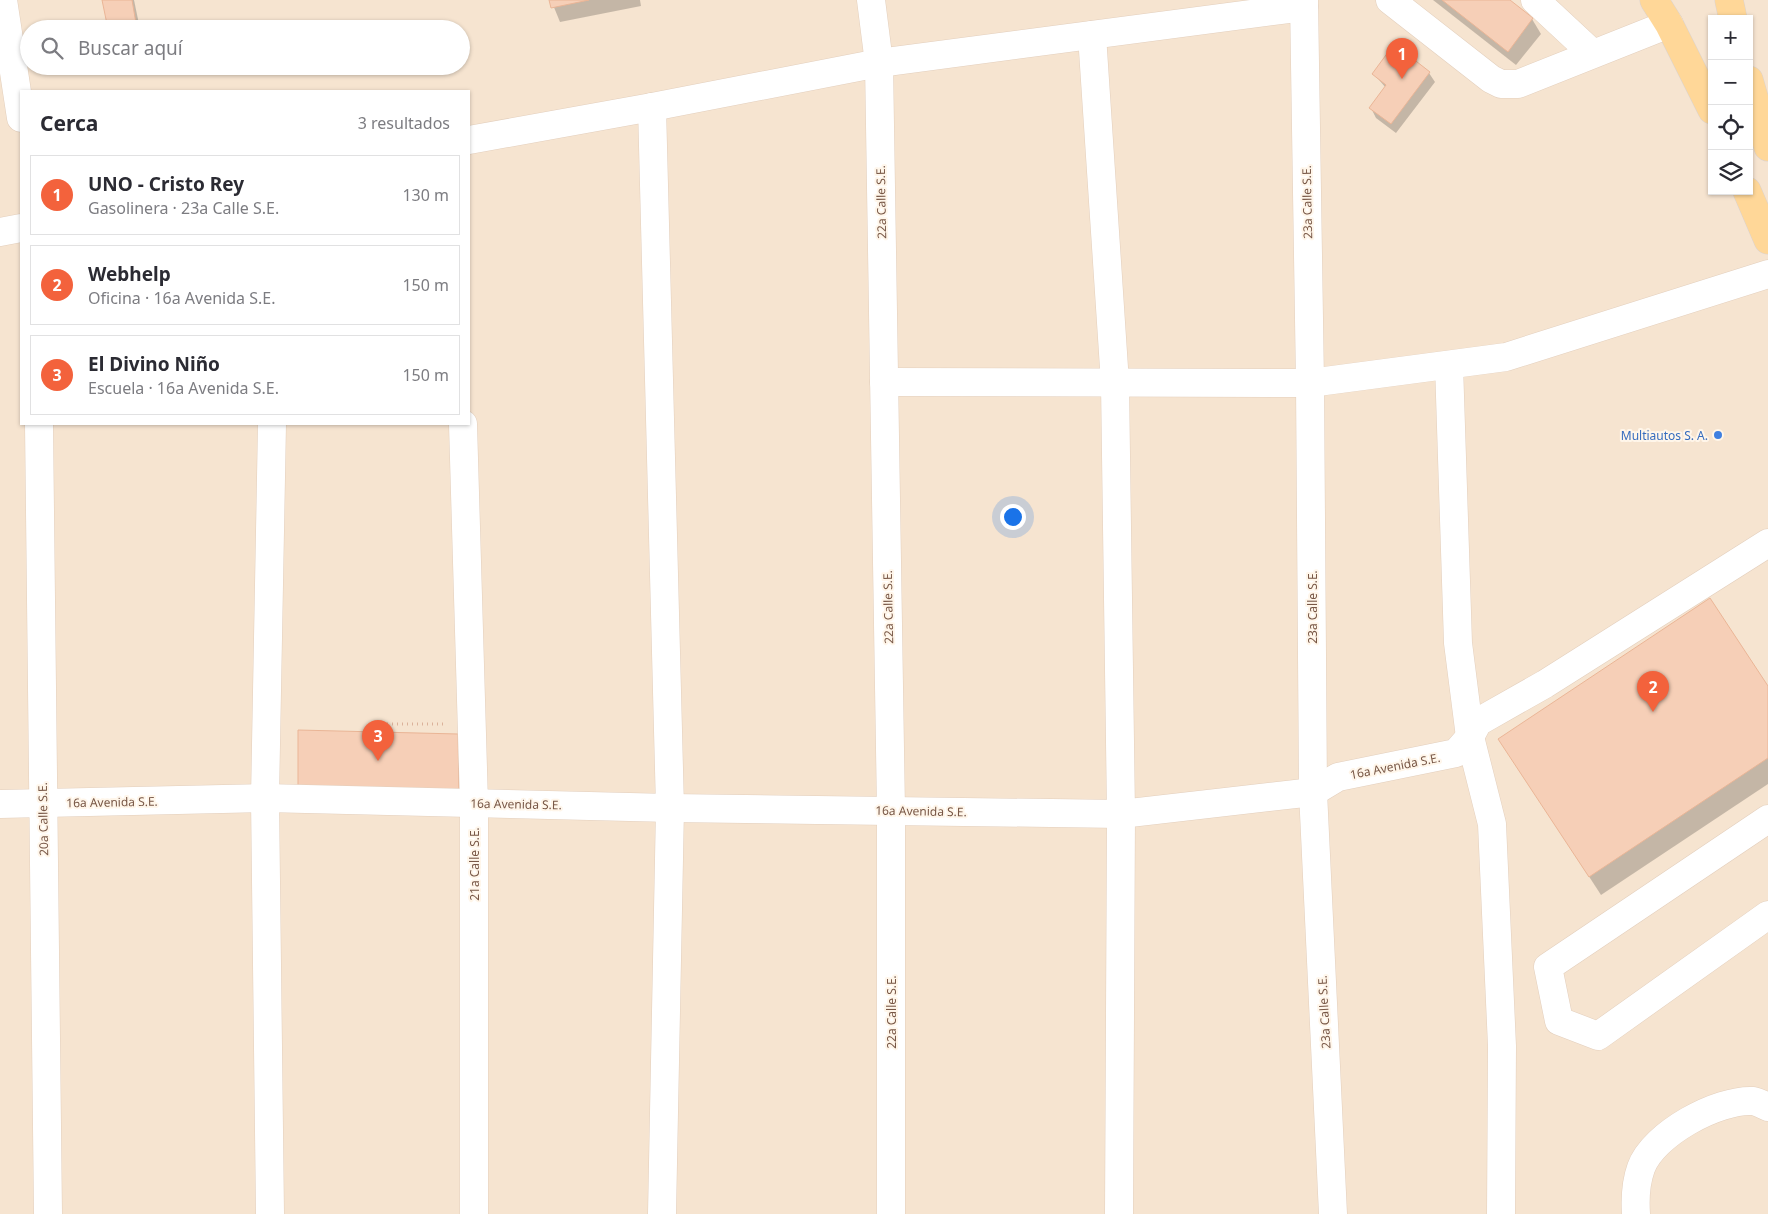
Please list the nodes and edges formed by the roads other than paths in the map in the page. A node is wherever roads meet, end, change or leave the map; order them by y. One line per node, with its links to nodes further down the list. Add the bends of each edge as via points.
1 (3, 0): 16 (street)
2 (871, 0): 12 (street, 22a Calle S.E.)
3 (1390, 0): 11 (street, via 1501,84 1518,84)
4 (1535, 0): 11 (street)
5 (1654, 0): 9 (main road)
6 (1730, 0): 8 (main road)
7 (1304, 4): 10 (street); 27 (street, 23a Calle S.E.)
8 (1732, 15)
9 (1669, 24): 11 (street); 14 (main road)
10 (1092, 35): 12 (street); 26 (street)
11 (1592, 53)
12 (879, 63): 15 (street); 25 (street, 22a Calle S.E.)
13 (1753, 94): 18 (main road)
14 (1710, 105)
15 (652, 107): 17 (street); 38 (street)
16 (20, 111)
17 (470, 140)
18 (1768, 148)
19 (1749, 195): 22 (main road)
20 (20, 228): 21 (street)
21 (0, 232)
22 (1768, 240)
23 (1768, 274): 24 (street, via 1506,357)
24 (1449, 365): 27 (street); 32 (street, via 1458,643)
25 (884, 382): 26 (street); 39 (street, 22a Calle S.E.)
26 (1115, 383): 27 (street); 40 (street)
27 (1310, 383): 33 (street, 23a Calle S.E.)
28 (39, 425): 35 (street, 20a Calle S.E.)
29 (272, 425): 34 (street)
30 (463, 425): 36 (street, 21a Calle S.E.)
31 (1768, 543): 32 (street, 16a Avenida S.E., via 1545,684 1478,722)
32 (1470, 737): 33 (street, 16a Avenida S.E., via 1456,754 1338,777); 51 (street, via 1492,824 1502,1046)
33 (1313, 792): 40 (street, 16a Avenida S.E.); 50 (street, 23a Calle S.E.)
34 (265, 798): 35 (street, 16a Avenida S.E.); 36 (street, 16a Avenida S.E.); 45 (street)
35 (43, 803): 37 (street, 16a Avenida S.E.); 44 (street, 20a Calle S.E.)
36 (474, 803): 38 (street, 16a Avenida S.E.); 46 (street, 21a Calle S.E.)
37 (0, 804)
38 (670, 808): 39 (street, 16a Avenida S.E.); 47 (street)
39 (891, 811): 40 (street, 16a Avenida S.E.); 48 (street, 22a Calle S.E.)
40 (1121, 814): 49 (street)
41 (1768, 819): 42 (street, via 1548,967 1559,1021 1598,1036)
42 (1768, 915)
43 (1768, 1107): 52 (street, via 1754,1101 1725,1106 1688,1121 1659,1142 1641,1167 1635,1197)
44 (48, 1214)
45 (270, 1214)
46 (474, 1214)
47 (662, 1214)
48 (891, 1214)
49 (1119, 1214)
50 (1333, 1214)
51 (1501, 1214)
52 (1636, 1214)

